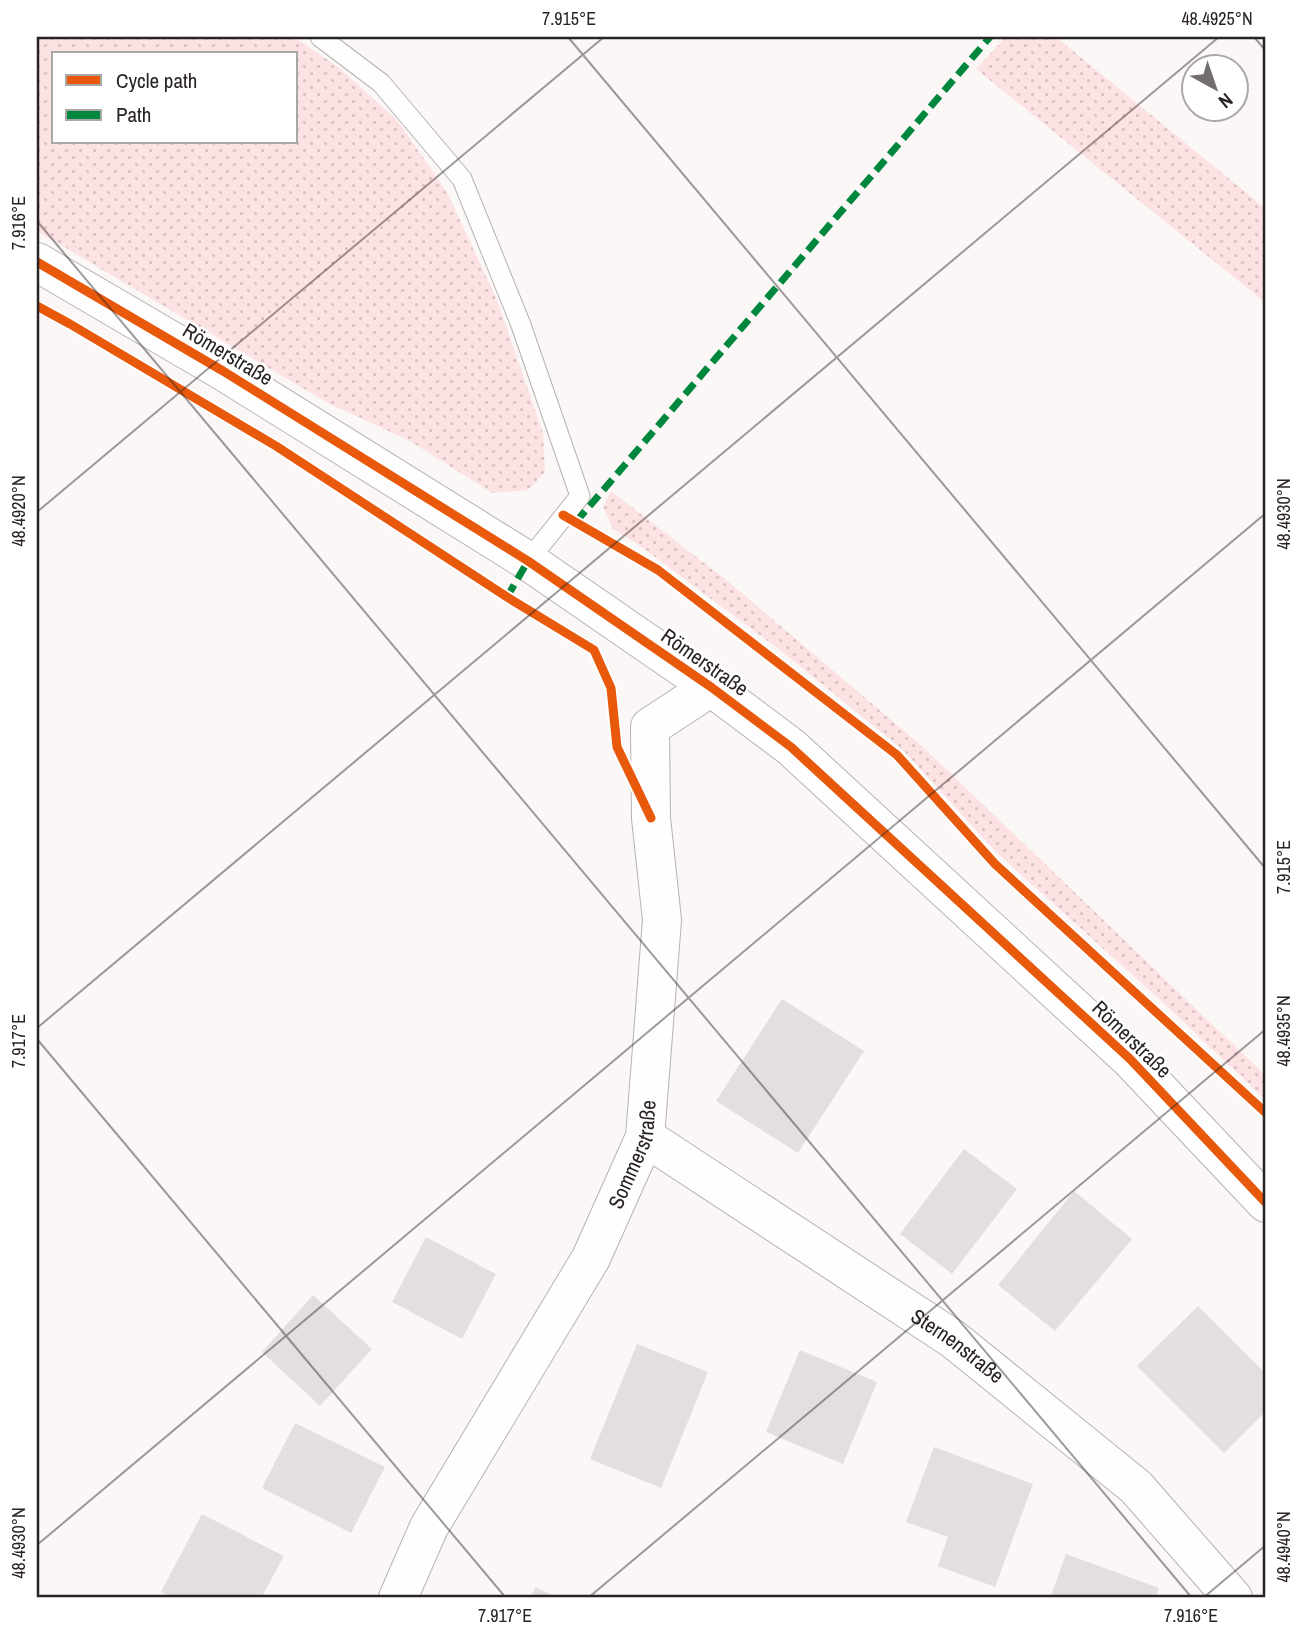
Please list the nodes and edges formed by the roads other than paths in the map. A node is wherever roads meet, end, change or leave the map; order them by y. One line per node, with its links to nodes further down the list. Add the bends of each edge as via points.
1 (320, 37): 3 (lane, via 381,83 462,179 521,325 580,496)
2 (37, 262): 3 (street, Römerstraße, via 223,371)
3 (528, 561): 4 (street, Römerstraße)
4 (711, 687): 5 (street, Sommerstraße, via 650,727 651,818 662,920); 6 (street, Römerstraße, via 791,747 1004,941 1130,1059)
5 (645, 1137): 7 (street, Sommerstraße, via 591,1258 429,1527); 8 (street, Sternenstraße, via 953,1339 1136,1487)
6 (1266, 1203)
7 (398, 1598)
8 (1233, 1598)

